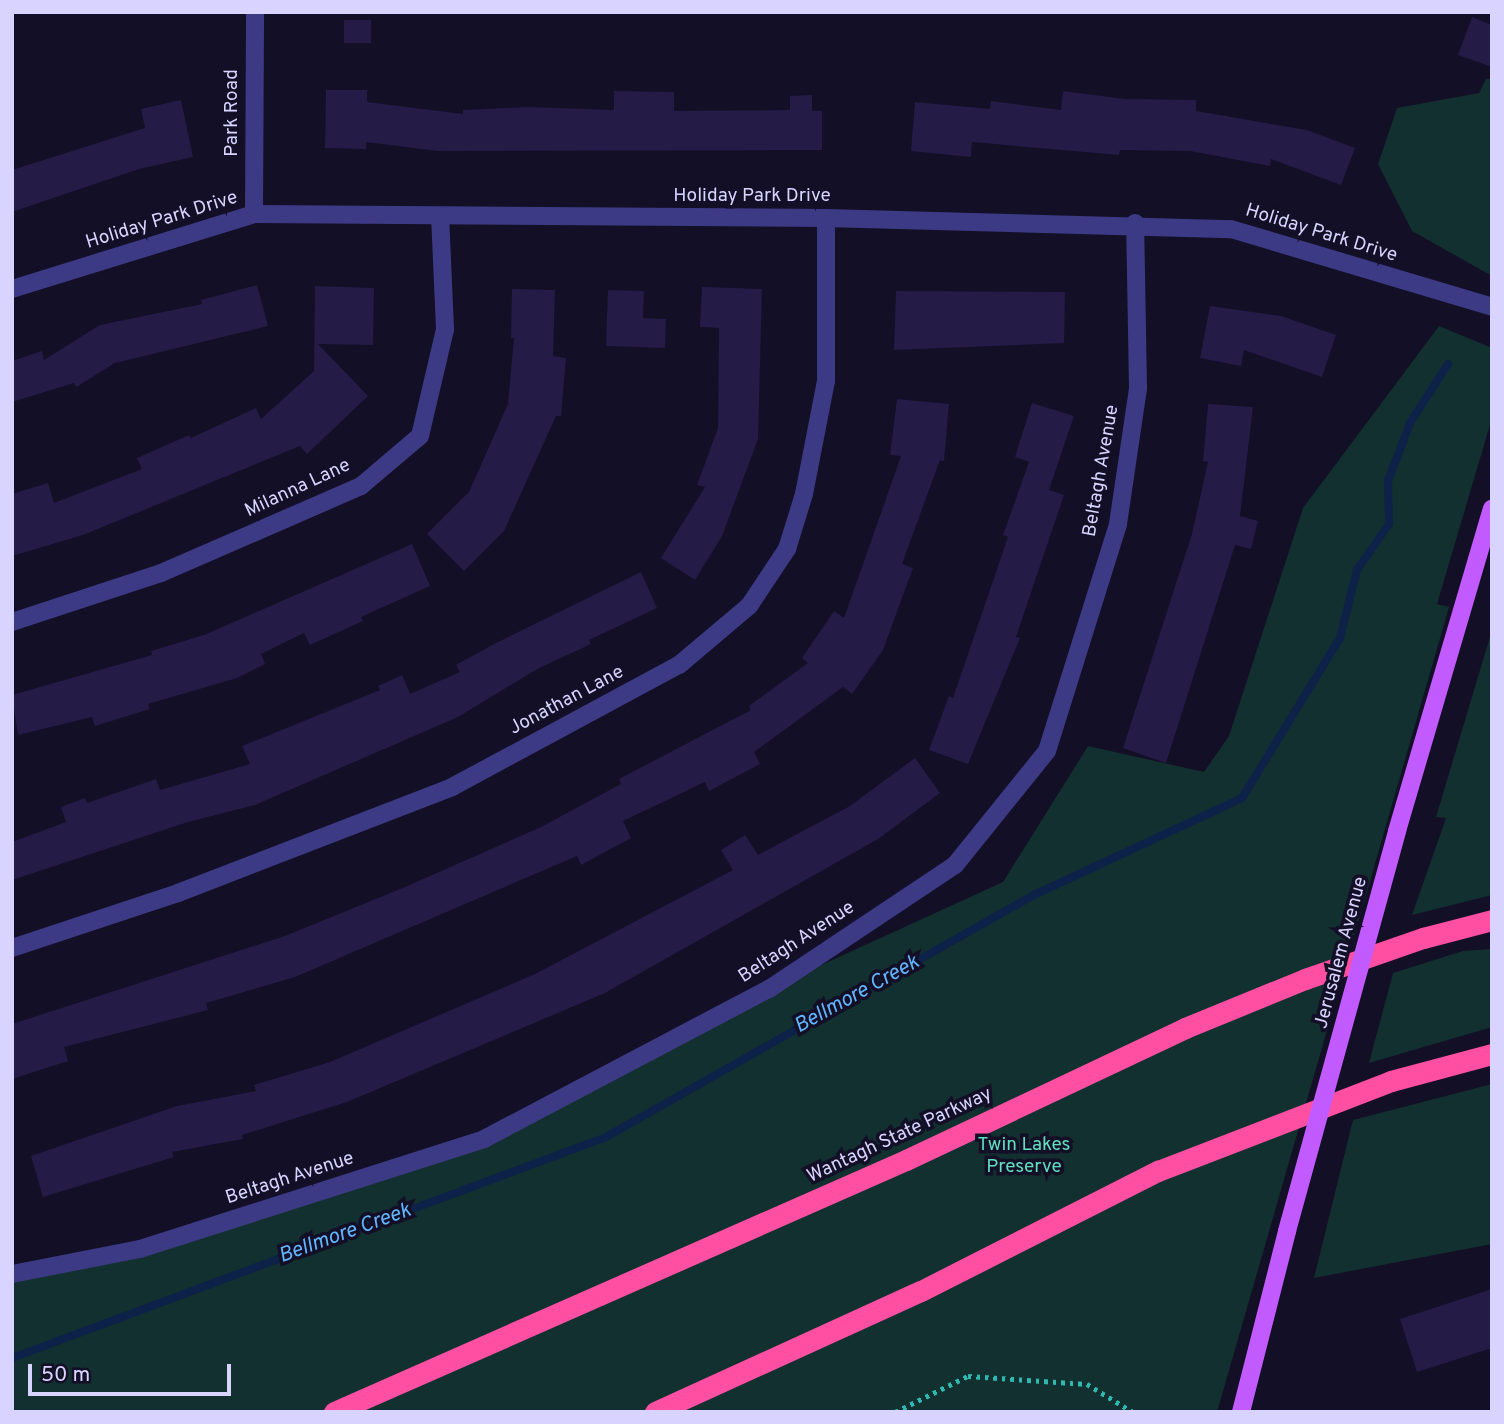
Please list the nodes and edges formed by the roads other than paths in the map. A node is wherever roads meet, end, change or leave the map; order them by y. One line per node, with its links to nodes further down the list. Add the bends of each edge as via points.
1 (255, 12): 2 (street, Park Road)
2 (254, 214): 3 (street, Holiday Park Drive); 6 (street, Holiday Park Drive)
3 (440, 216): 4 (street, Holiday Park Drive); 9 (street, Milanna Lane, via 445,329 420,436 361,486 162,573)
4 (826, 218): 5 (street, Holiday Park Drive); 11 (street, Jonathan Lane, via 826,381 804,494 787,548 749,606 679,665 452,787 178,893)
5 (1135, 223): 7 (street, Holiday Park Drive, via 1231,229); 13 (street, Beltagh Avenue, via 1138,388 1118,524 1047,751 955,865 769,989 484,1139 140,1249)
6 (12, 289)
7 (1492, 307)
8 (1492, 509): 16 (main road, Jerusalem Avenue, bridge, via 1397,831)
9 (12, 622)
10 (1492, 920): 14 (highway, Wantagh State Parkway, via 1423,938 1185,1028 906,1160)
11 (12, 948)
12 (1492, 1054): 15 (highway, via 1391,1081 1158,1171 921,1291)
13 (12, 1274)
14 (334, 1412)
15 (655, 1412)
16 (1241, 1412)

